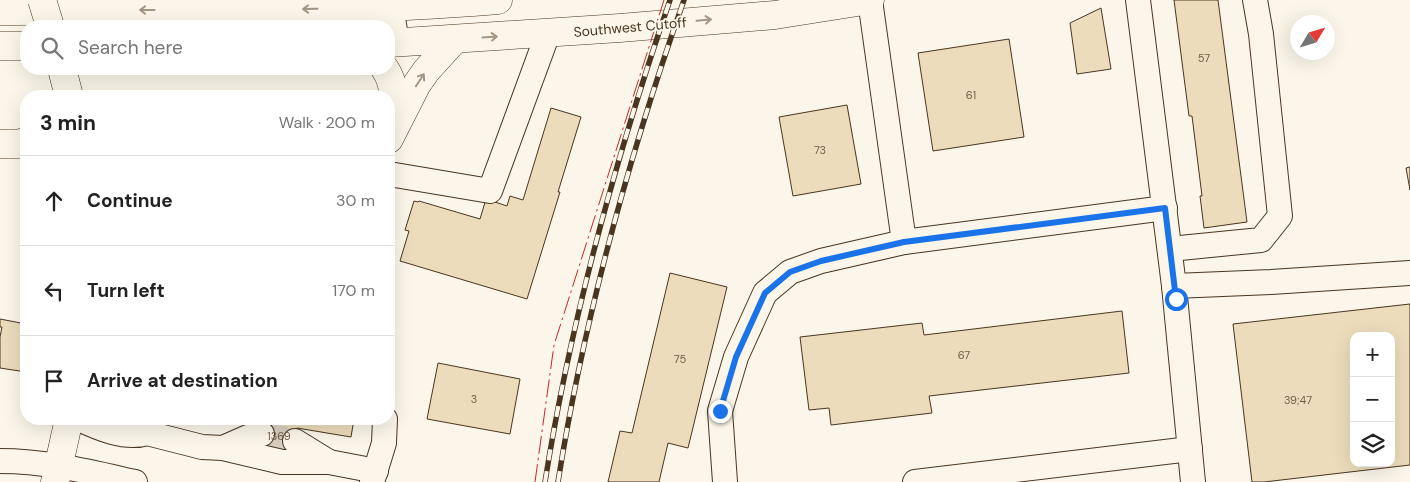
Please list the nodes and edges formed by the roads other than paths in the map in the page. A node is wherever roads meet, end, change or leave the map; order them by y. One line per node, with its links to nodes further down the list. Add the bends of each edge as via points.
1 (42, 0): 8 (main road, bridge)
2 (498, 0): 6 (main road)
3 (870, 0): 10 (main road, Southwest Cutoff, one-way to 3, via 775,14); 24 (street)
4 (1138, 0): 23 (street)
5 (1255, 0): 25 (street, via 1280,216 1261,240)
6 (387, 3): 7 (main road, one-way to 7, via 310,9); 9 (street)
7 (0, 11)
8 (48, 20)
9 (390, 20)
10 (548, 33): 11 (main road, Southwest Cutoff, one-way to 10); 22 (street, via 490,190)
11 (454, 40): 12 (main road, Southwest Cutoff); 17 (main road, one-way to 11, via 417,84)
12 (395, 43)
13 (0, 46): 14 (main road)
14 (20, 46)
15 (388, 75): 16 (main road)
16 (394, 90)
17 (395, 127)
18 (0, 144): 19 (main road)
19 (20, 144)
20 (0, 151): 21 (main road)
21 (20, 153)
22 (395, 175)
23 (1165, 208): 24 (street); 25 (street)
24 (904, 242): 41 (street, via 821,261 790,272 765,293 736,357 720,411)
25 (1170, 249): 27 (street)
26 (1410, 273): 27 (street)
27 (1174, 286): 35 (street)
28 (67, 425): 38 (main road)
29 (92, 425): 31 (street, via 137,436)
30 (385, 425): 39 (street, via 384,443)
31 (149, 426): 34 (street, via 202,447)
32 (262, 434): 34 (street)
33 (295, 441): 37 (street)
34 (223, 448): 37 (street, via 282,462)
35 (1190, 449): 42 (street); 43 (street)
36 (0, 461): 38 (street, via 24,461)
37 (329, 462): 39 (street)
38 (57, 474): 40 (street)
39 (374, 476)
40 (135, 482)
41 (725, 482)
42 (915, 482)
43 (1193, 482)

